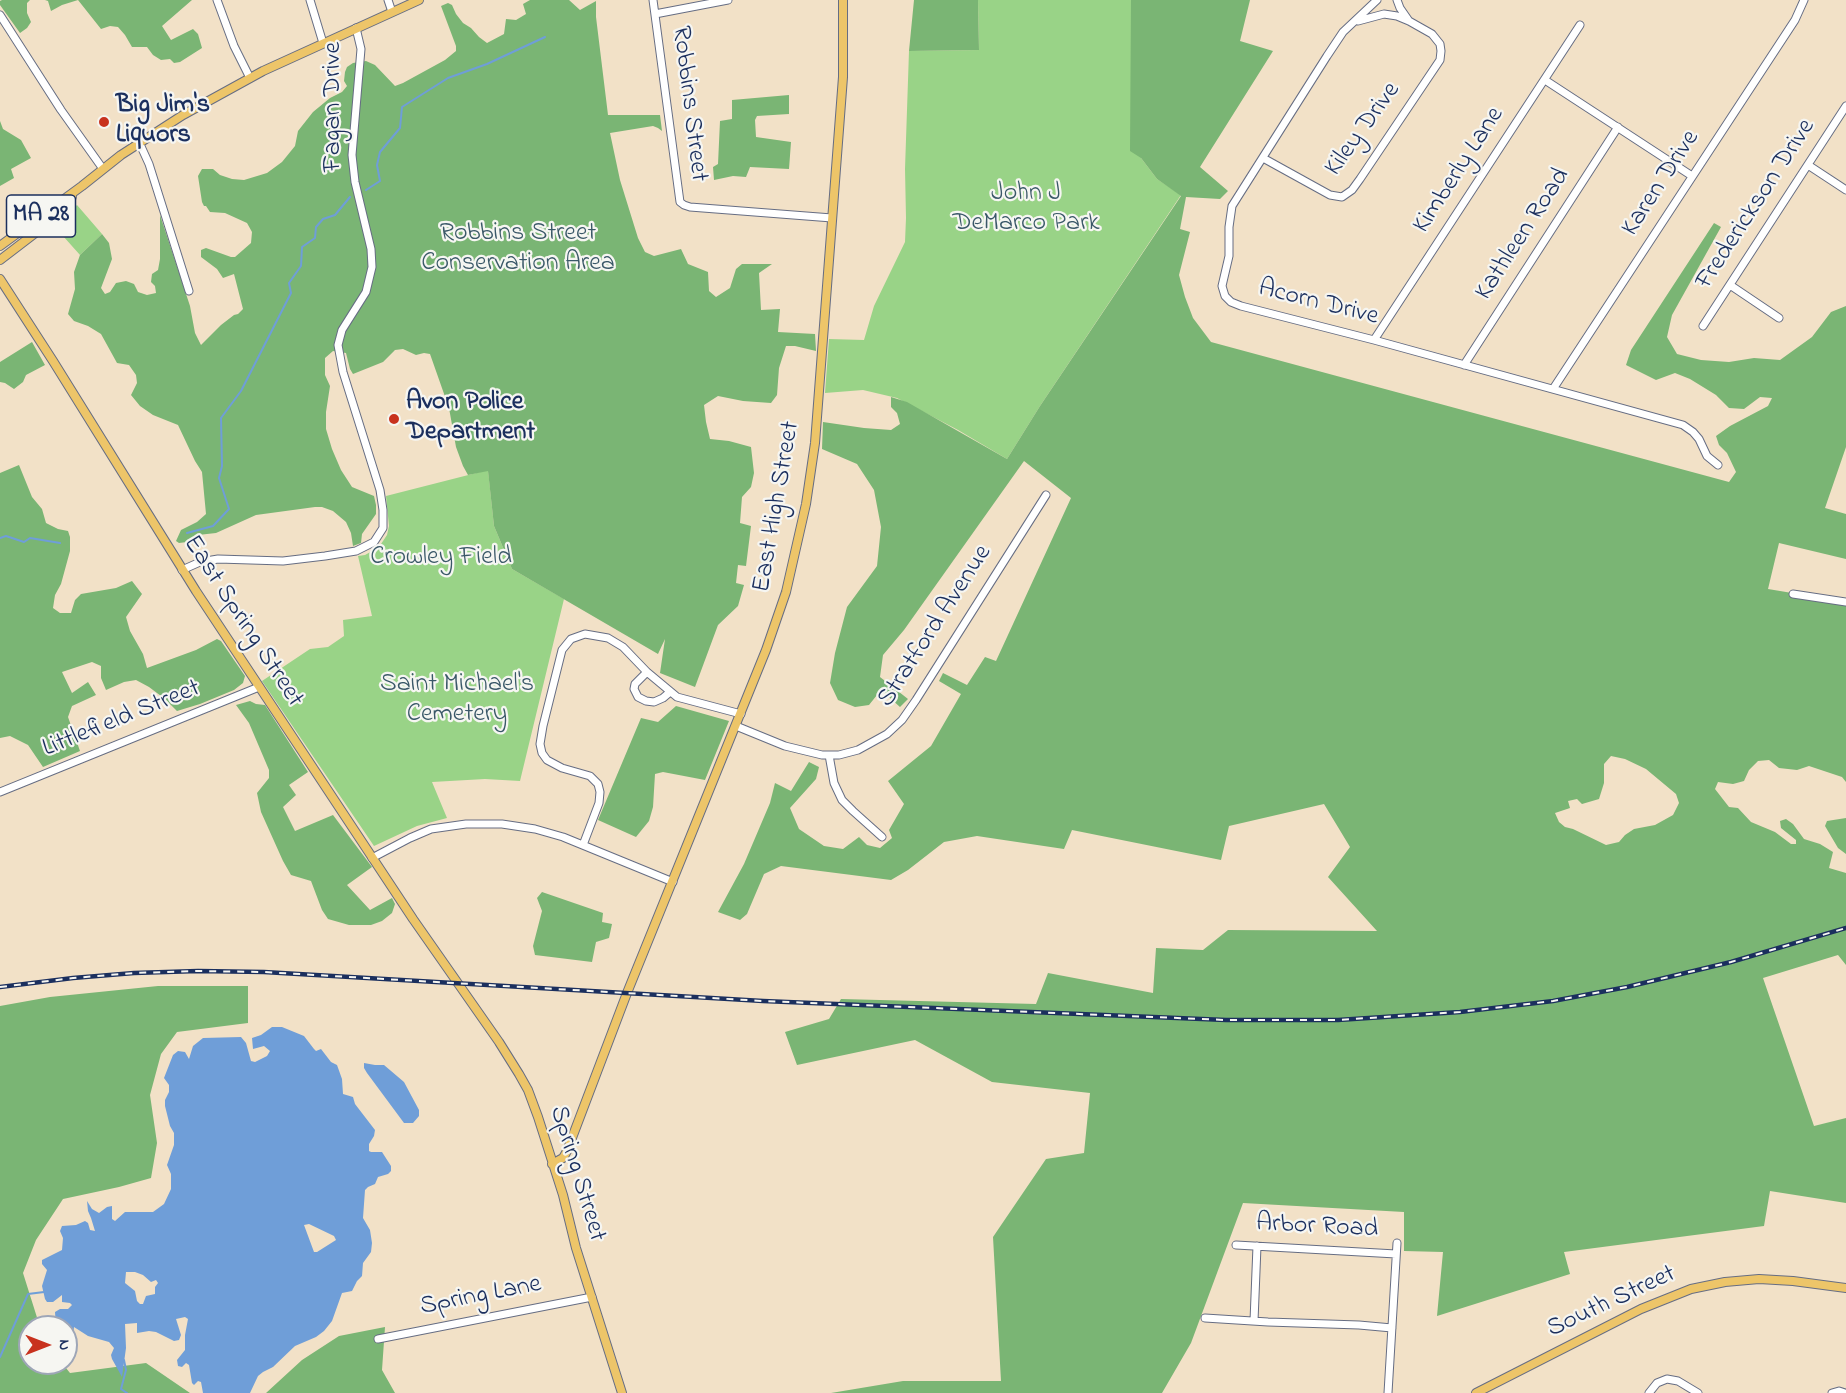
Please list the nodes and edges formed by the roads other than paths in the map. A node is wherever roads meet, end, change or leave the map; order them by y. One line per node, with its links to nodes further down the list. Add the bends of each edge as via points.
1 (216, 0): 19 (street)
2 (310, 0): 18 (street)
3 (388, 0): 11 (street)
4 (419, 0): 11 (main road, MA 28)
5 (653, 0): 12 (street, Robbins Street)
6 (728, 0): 12 (street)
7 (843, 0): 30 (main road, East High Street, via 843,76)
8 (1377, 0): 14 (street, Acorn Drive)
9 (1397, 0): 15 (street, Kiley Drive)
10 (1803, 0): 27 (street, Karen Drive, via 1795,20)
11 (392, 12): 17 (main road, MA 28)
12 (655, 14): 30 (street, Robbins Street, via 682,204)
13 (0, 15): 26 (street)
14 (1355, 21): 15 (street, Kiley Drive, via 1384,14); 24 (street, Acorn Drive, via 1343,32)
15 (1409, 21): 24 (street, Kiley Drive, via 1432,34 1440,44 1440,60 1352,190 1342,197 1330,195)
16 (1580, 25): 20 (street, Kimberly Lane)
17 (356, 28): 18 (main road, MA 28); 43 (street, Fagan Drive, via 361,49 352,155 372,267 366,291 342,330 338,345 378,484 384,521 381,533 374,542 356,551 283,561 218,558)
18 (323, 43): 19 (main road, MA 28)
19 (250, 78): 23 (main road, MA 28)
20 (1545, 80): 22 (street); 38 (street, Kimberly Lane)
21 (1846, 106): 25 (street, Frederickson Drive)
22 (1618, 127): 27 (street); 39 (street, Kathleen Road)
23 (139, 142): 26 (main road, MA 28); 35 (street)
24 (1263, 158): 38 (street, Acorn Drive, via 1232,206 1229,256 1221,286 1224,296 1241,306)
25 (1808, 165): 29 (street); 34 (street, Frederickson Drive)
26 (103, 169): 28 (main road, MA 28)
27 (1692, 176): 40 (street, Karen Drive)
28 (82, 186): 31 (main road, MA 28); 32 (main road, MA 28, via 47,224)
29 (1846, 190)
30 (832, 218): 49 (main road, East High Street, via 808,492 781,609)
31 (0, 246)
32 (0, 260)
33 (0, 279): 43 (main road, East Spring Street)
34 (1730, 285): 36 (street); 37 (street, Frederickson Drive)
35 (189, 291)
36 (1779, 318)
37 (1703, 326)
38 (1374, 340): 39 (street, Acorn Drive)
39 (1464, 365): 40 (street, Acorn Drive)
40 (1553, 389): 41 (street, Acorn Drive, via 1683,425)
41 (1718, 465)
42 (1046, 495): 51 (street, Stratford Avenue, via 902,720 867,746)
43 (182, 570): 47 (main road, East Spring Street)
44 (1794, 594): 45 (street)
45 (1846, 602)
46 (647, 672): 48 (street); 48 (street, via 635,684 638,697 654,702); 54 (street, via 616,641 600,635 577,636 562,650 540,744 547,760 593,778 600,787 599,803)
47 (259, 687): 52 (street, Littlefield Street); 55 (main road, East Spring Street)
48 (670, 692): 49 (street, via 682,699)
49 (741, 714): 50 (main road, East High Street)
50 (736, 726): 51 (street, Stratford Avenue, via 810,754); 56 (main road, East High Street)
51 (829, 755): 53 (street, via 842,800)
52 (0, 792)
53 (882, 837)
54 (583, 844): 55 (street, via 528,827 466,824 424,832); 56 (street)
55 (372, 858): 57 (main road, East Spring Street)
56 (673, 882): 58 (main road, East High Street, via 567,1151)
57 (457, 983): 58 (main road, Spring Street, via 528,1090)
58 (552, 1164): 64 (main road, Spring Street)
59 (1397, 1243): 62 (street)
60 (1236, 1245): 61 (street, Arbor Road)
61 (1257, 1246): 62 (street, Arbor Road); 66 (street)
62 (1396, 1254): 67 (street)
63 (1846, 1288): 71 (main road, South Street, via 1759,1280 1691,1289 1641,1309)
64 (591, 1297): 68 (street, Spring Lane); 69 (main road, Spring Street)
65 (1205, 1318): 66 (street)
66 (1254, 1321): 67 (street)
67 (1392, 1328): 70 (street)
68 (378, 1339)
69 (622, 1393)
70 (1388, 1393)
71 (1476, 1393)
72 (1649, 1393): 73 (street, via 1667,1379)
73 (1698, 1393)
74 (1832, 1393): 75 (street)
75 (1845, 1393)

